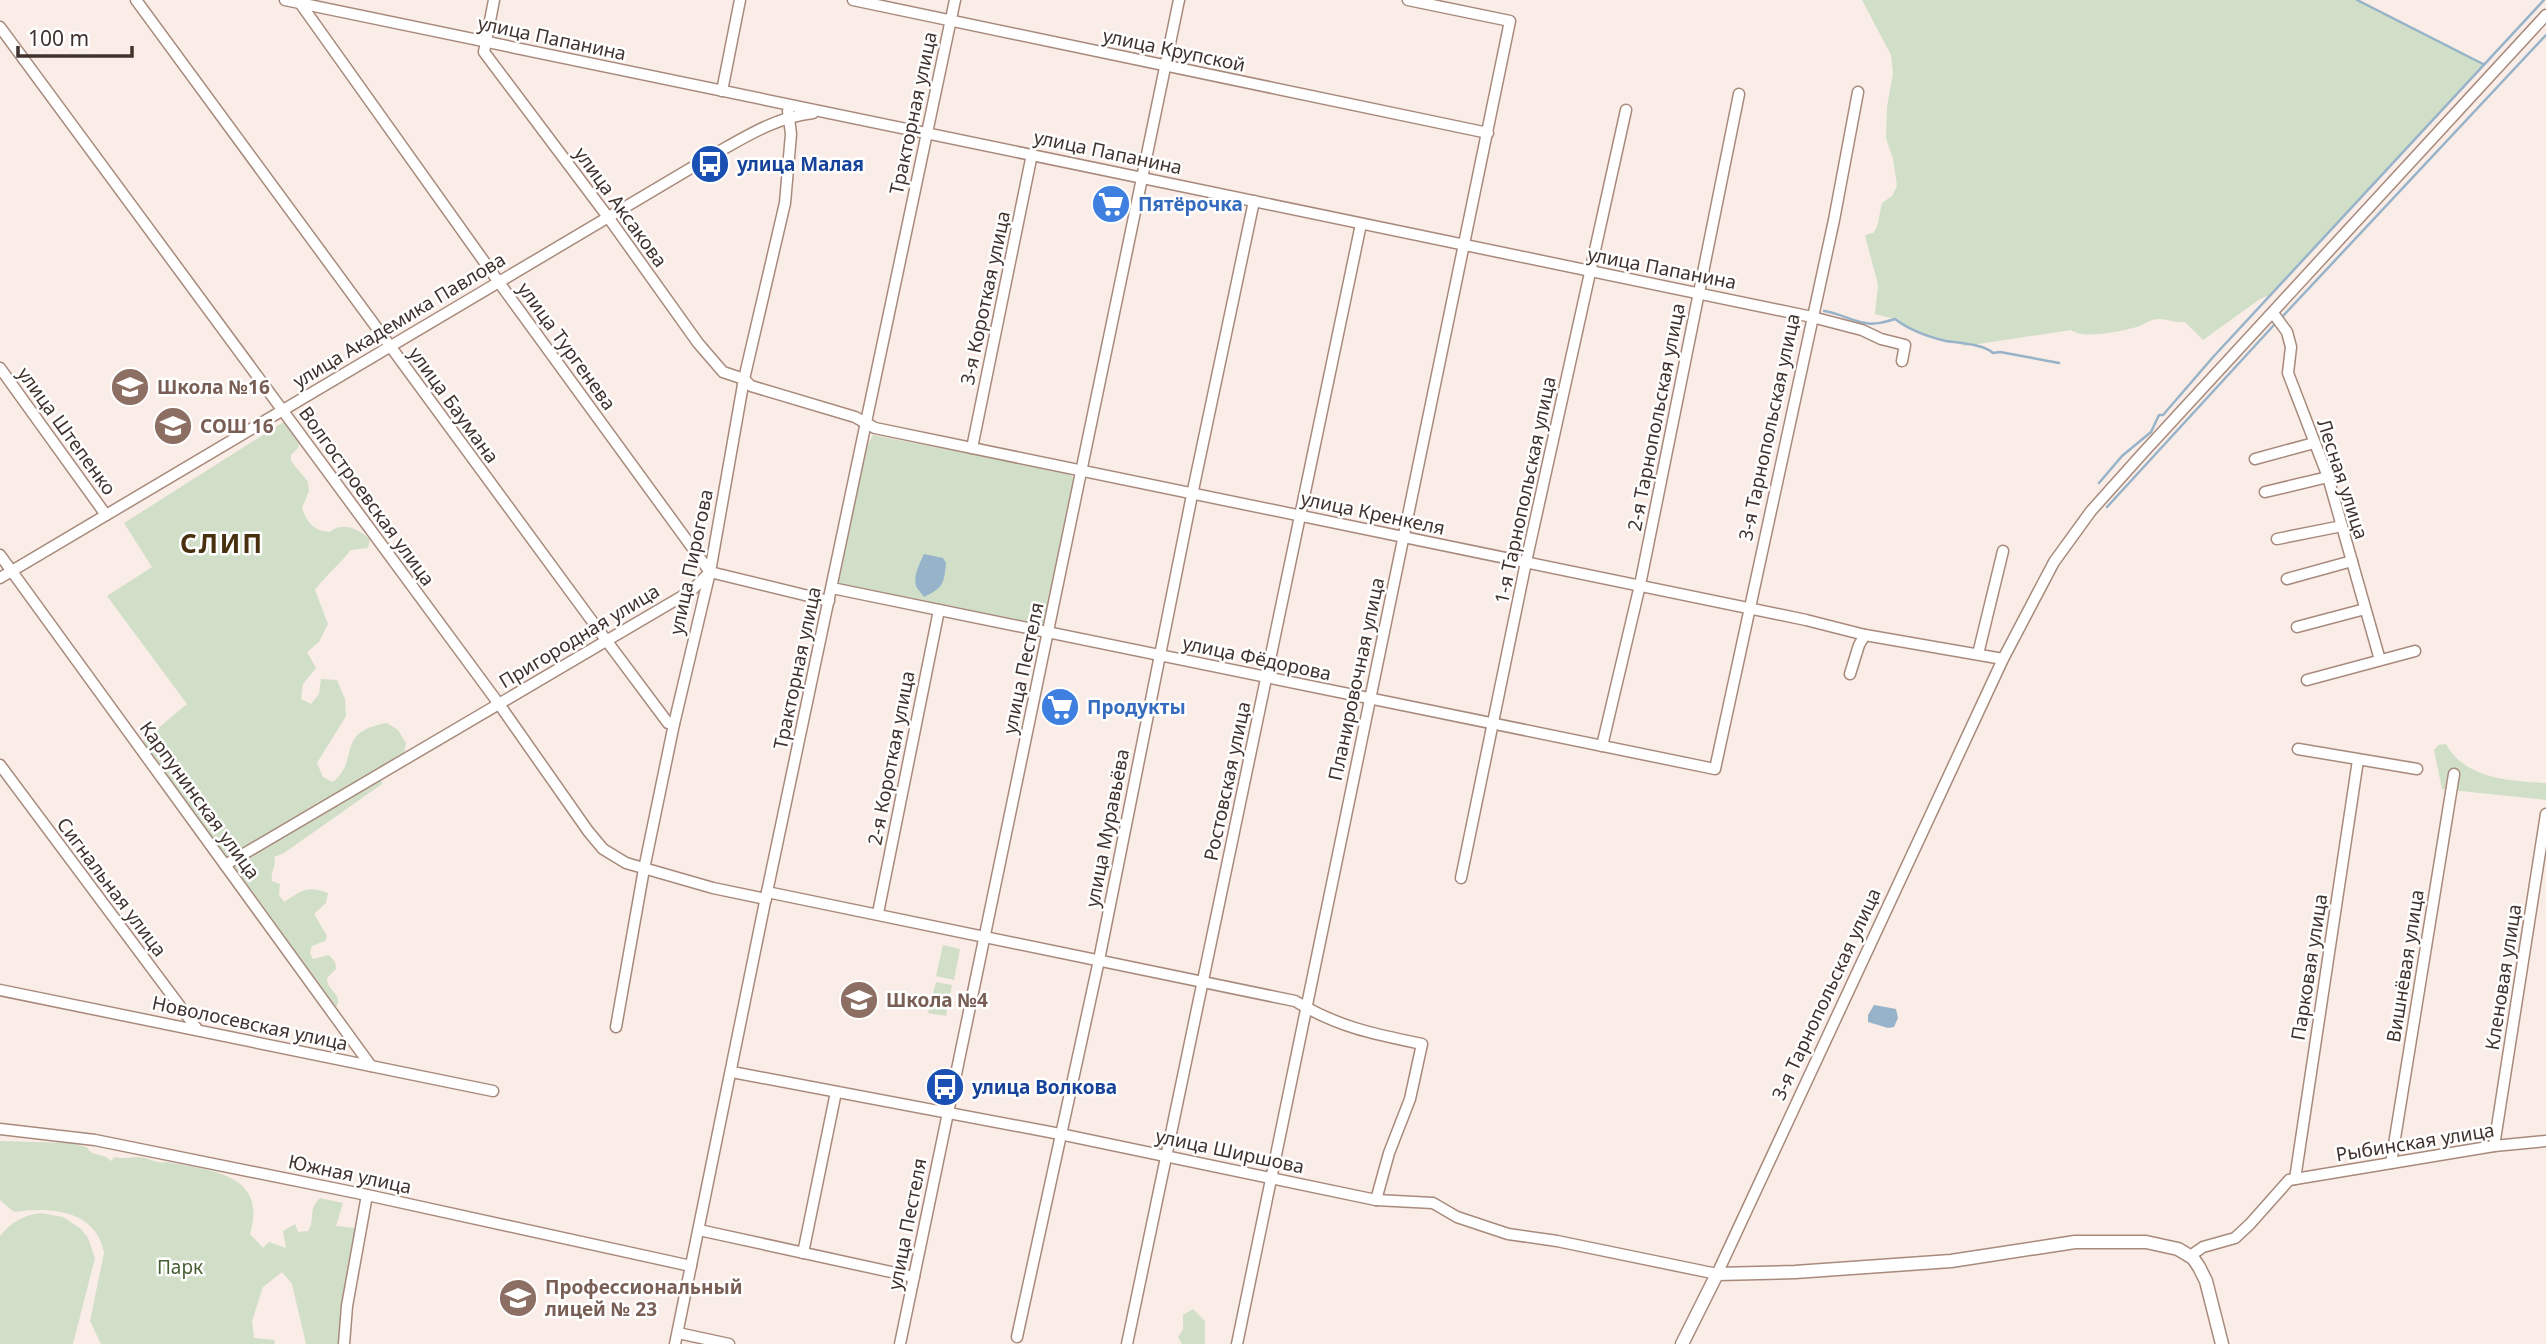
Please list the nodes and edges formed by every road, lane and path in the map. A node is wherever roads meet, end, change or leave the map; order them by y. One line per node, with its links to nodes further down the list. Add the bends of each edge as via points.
1 (136, 0): 33 (street, улица Баумана)
2 (285, 0): 9 (street, улица Папанина)
3 (494, 0): 13 (street)
4 (740, 0): 15 (street)
5 (853, 0): 11 (street, улица Крупской)
6 (955, 0): 11 (street, Тракторная улица)
7 (1179, 0): 14 (street, улица Пестеля)
8 (1408, 0): 21 (street, Планировочная улица, via 1510,21)
9 (300, 2): 13 (street, улица Папанина); 29 (street, улица Тургенева)
10 (2546, 15): 31 (street, 3-я Тарнопольская улица)
11 (950, 22): 14 (street, улица Крупской); 20 (street, Тракторная улица)
12 (0, 27): 37 (street, Волгостроевская улица)
13 (485, 42): 15 (street, улица Папанина); 25 (street, улица Аксакова, via 484,52)
14 (1165, 66): 21 (street, улица Крупской); 23 (street, улица Пестеля)
15 (722, 91): 19 (street, улица Папанина)
16 (1858, 92): 32 (street, 3-я Тарнопольская улица)
17 (1739, 94): 30 (street, 2-я Тарнопольская улица)
18 (1626, 110): 28 (street, 1-я Тарнопольская улица)
19 (788, 111): 20 (street, улица Папанина, via 824,112); 25 (street, улица Академика Павлова, via 716,147); 36 (street, улица Пирогова, via 792,134 785,203)
20 (926, 132): 22 (street, улица Папанина); 38 (street, Тракторная улица)
21 (1488, 133): 27 (street, Планировочная улица)
22 (1032, 154): 23 (street, улица Папанина); 40 (street, 3-я Короткая улица)
23 (1142, 177): 24 (street, улица Папанина); 42 (street, улица Пестеля)
24 (1254, 201): 26 (street, улица Папанина); 45 (street, улица Муравьёва)
25 (608, 217): 29 (street, улица Академика Павлова); 36 (street, улица Аксакова, via 706,352 723,372)
26 (1361, 225): 27 (street, улица Папанина); 47 (street, Ростовская улица)
27 (1465, 246): 28 (street, улица Папанина); 49 (street, Планировочная улица)
28 (1591, 272): 30 (street, улица Папанина); 54 (street, 1-я Тарнопольская улица)
29 (498, 281): 33 (street, улица Академика Павлова); 56 (street, улица Тургенева)
30 (1699, 293): 32 (street, улица Папанина); 59 (street, 2-я Тарнопольская улица)
31 (2273, 313): 39 (street, Лесная улица, via 2287,332 2291,347 2288,373); 72 (street, 3-я Тарнопольская улица, via 2071,537)
32 (1812, 317): 34 (street, улица Папанина, via 1905,345); 62 (street, 3-я Тарнопольская улица)
33 (389, 346): 37 (street, улица Академика Павлова); 68 (street, улица Баумана)
34 (1902, 361)
35 (0, 368): 46 (street, улица Штепенко)
36 (744, 379): 38 (street, улица Кренкеля, via 751,386); 56 (street, улица Пирогова)
37 (281, 410): 46 (street, улица Академика Павлова); 78 (street, Волгостроевская улица)
38 (865, 423): 40 (street, улица Кренкеля); 60 (street, Тракторная улица)
39 (2315, 443): 41 (street); 43 (street, Лесная улица)
40 (972, 448): 42 (street, улица Кренкеля)
41 (2255, 459)
42 (1083, 471): 45 (street, улица Кренкеля); 66 (street, улица Пестеля)
43 (2328, 477): 44 (street); 48 (street, Лесная улица)
44 (2265, 492)
45 (1192, 495): 47 (street, улица Кренкеля); 71 (street, улица Муравьёва)
46 (106, 515): 55 (street, улица Академика Павлова)
47 (1299, 515): 49 (street, улица Кренкеля); 75 (street, Ростовская улица)
48 (2342, 526): 50 (street); 53 (street, Лесная улица)
49 (1404, 537): 54 (street, улица Кренкеля); 77 (street, Планировочная улица)
50 (2277, 539)
51 (2003, 551): 70 (street)
52 (0, 555): 55 (street, Карпунинская улица)
53 (2352, 561): 58 (street); 63 (street, Лесная улица)
54 (1526, 562): 59 (street, улица Кренкеля); 80 (street, 1-я Тарнопольская улица)
55 (12, 571): 57 (street, улица Академика Павлова); 89 (street, Карпунинская улица)
56 (710, 572): 61 (street); 68 (street, Пригородная улица, via 691,591); 79 (street, улица Пирогова)
57 (0, 578)
58 (2287, 579)
59 (1640, 585): 62 (street, улица Кренкеля); 81 (street, 2-я Тарнопольская улица)
60 (832, 588): 61 (street, Тракторная улица); 64 (street, улица Фёдорова)
61 (829, 600): 92 (street, Тракторная улица)
62 (1749, 608): 67 (street, улица Кренкеля); 85 (street, 3-я Тарнопольская улица)
63 (2365, 609): 65 (street); 73 (street, Лесная улица)
64 (939, 610): 66 (street, улица Фёдорова); 93 (street, 2-я Короткая улица)
65 (2297, 626)
66 (1049, 633): 71 (street, улица Фёдорова); 94 (street, улица Пестеля)
67 (1865, 635): 70 (street, улица Кренкеля); 74 (street)
68 (606, 640): 78 (street, Пригородная улица); 79 (street, улица Баумана, via 668,723)
69 (2415, 651): 73 (street)
70 (1978, 654): 72 (street, улица Кренкеля)
71 (1160, 656): 75 (street, улица Фёдорова); 95 (street, улица Муравьёва)
72 (2003, 659): 120 (street, 3-я Тарнопольская улица)
73 (2380, 660): 76 (street)
74 (1850, 674)
75 (1266, 677): 77 (street, улица Фёдорова); 96 (street, Ростовская улица)
76 (2308, 680)
77 (1370, 699): 80 (street, улица Фёдорова); 98 (street, Планировочная улица)
78 (499, 704): 89 (street, Пригородная улица); 90 (street, Волгостроевская улица, via 603,849)
79 (674, 724): 90 (street, улица Пирогова)
80 (1492, 724): 81 (street, улица Фёдорова); 91 (street, 1-я Тарнопольская улица)
81 (1602, 746): 85 (street, улица Фёдорова)
82 (2298, 749): 83 (street)
83 (2358, 760): 86 (street); 113 (street, Парковая улица)
84 (0, 765): 100 (street, Сигнальная улица)
85 (1715, 769)
86 (2417, 769)
87 (2454, 774): 111 (street, Вишнёвая улица)
88 (2546, 814): 109 (street, Кленовая улица)
89 (225, 865): 101 (street, Карпунинская улица)
90 (644, 869): 92 (street); 99 (street, улица Пирогова)
91 (1461, 878)
92 (767, 896): 93 (street); 102 (street, Тракторная улица)
93 (878, 913): 94 (street)
94 (984, 936): 95 (street); 105 (street, улица Пестеля)
95 (1099, 960): 96 (street); 107 (street, улица Муравьёва)
96 (1203, 982): 98 (street); 110 (street, Ростовская улица)
97 (1, 989): 100 (street, Новолосевская улица)
98 (1306, 1007): 112 (street, Планировочная улица); 115 (street, via 1357,1031 1422,1044 1410,1099)
99 (616, 1027)
100 (197, 1029): 101 (street, Новолосевская улица)
101 (371, 1066): 103 (street, Новолосевская улица)
102 (732, 1072): 104 (street, улица Ширшова); 116 (street, Тракторная улица)
103 (493, 1091)
104 (836, 1092): 105 (street, улица Ширшова); 117 (street)
105 (947, 1112): 107 (street, улица Ширшова); 121 (street, улица Пестеля)
106 (0, 1129): 114 (street, Южная улица, via 95,1140)
107 (1060, 1134): 110 (street, улица Ширшова); 122 (street, улица Муравьёва)
108 (2546, 1142): 109 (street, Рыбинская улица)
109 (2494, 1146): 111 (street, Рыбинская улица)
110 (1166, 1156): 112 (street, улица Ширшова); 127 (street, Ростовская улица)
111 (2391, 1163): 113 (street, Рыбинская улица)
112 (1271, 1178): 115 (street, улица Ширшова); 128 (street, Планировочная улица)
113 (2292, 1179): 118 (street, via 2235,1238 2203,1247)
114 (368, 1195): 119 (street, Южная улица); 124 (street)
115 (1376, 1199): 120 (street, улица Ширшова, via 1433,1203 1457,1217 1508,1234)
116 (699, 1230): 117 (street); 119 (street, Тракторная улица)
117 (803, 1253): 121 (street)
118 (2190, 1256): 120 (main road, via 2146,1242 2075,1242 1951,1261); 130 (main road, via 2206,1281)
119 (691, 1266): 123 (street, Тракторная улица)
120 (1717, 1274): 129 (main road, 3-я Тарнопольская улица)
121 (914, 1276): 126 (street, улица Пестеля)
122 (1017, 1337)
123 (677, 1338): 125 (street)
124 (344, 1344)
125 (729, 1344)
126 (900, 1344)
127 (1127, 1344)
128 (1237, 1344)
129 (1682, 1344)
130 (2222, 1344)

